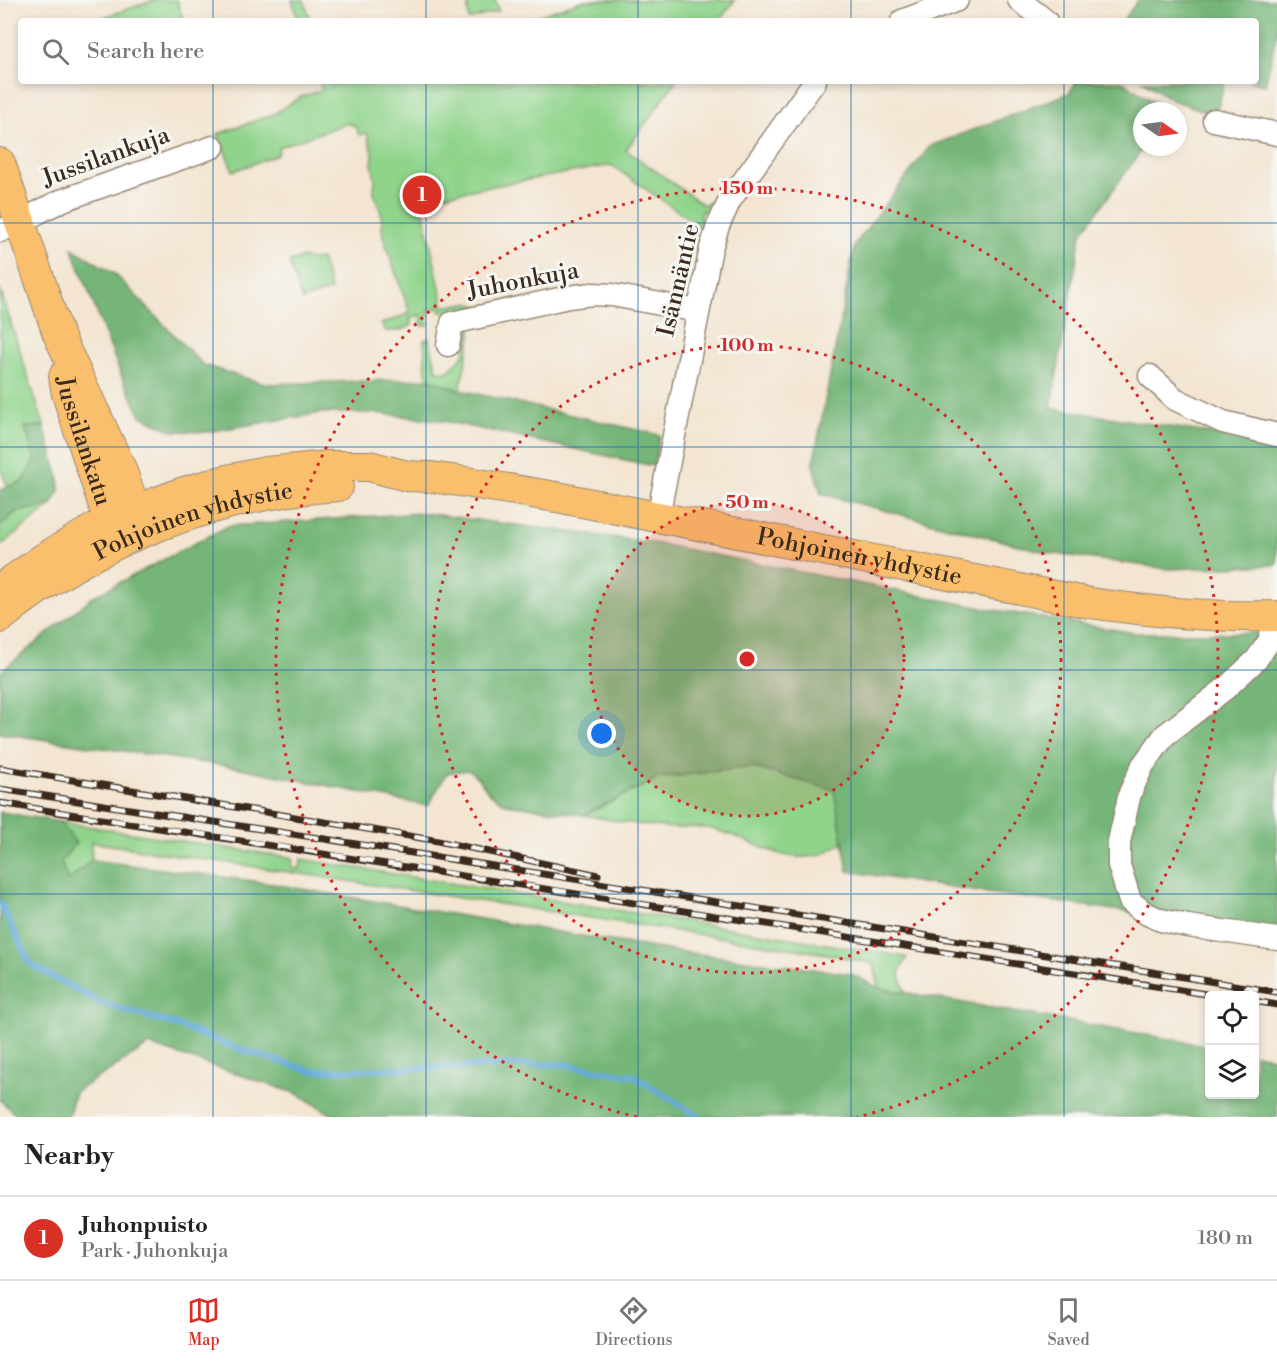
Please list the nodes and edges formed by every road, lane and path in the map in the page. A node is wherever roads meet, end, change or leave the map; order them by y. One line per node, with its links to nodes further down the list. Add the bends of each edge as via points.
1 (957, 0): 3 (street)
2 (1019, 0): 4 (street)
3 (910, 18)
4 (1043, 18)
5 (813, 84): 11 (street, Isännäntie, via 729,200 711,248)
6 (1214, 120): 7 (street)
7 (1277, 134)
8 (213, 147): 10 (street, Jussilankuja, via 63,200)
9 (0, 163): 10 (main road, Jussilankatu)
10 (10, 227): 16 (main road, Jussilankatu, via 58,334 67,394)
11 (698, 310): 12 (street, Juhonkuja, via 612,295 568,297 452,323); 15 (street, Isännäntie)
12 (448, 345)
13 (1150, 376): 14 (street, via 1175,399 1223,422)
14 (1277, 435)
15 (658, 517): 16 (main road, Pohjoinen yhdystie, via 466,482 407,476 367,485 254,498 191,515); 18 (main road, Pohjoinen yhdystie, via 1090,603 1226,617)
16 (126, 526): 17 (main road, Pohjoinen yhdystie, via 44,558); 19 (main road, Pohjoinen yhdystie, via 85,560)
17 (0, 590)
18 (1274, 616): 20 (street, via 1270,640 1256,660 1166,735 1143,765 1130,793 1119,842 1119,865 1130,901 1145,913 1188,926)
19 (0, 618)
20 (1277, 939)

